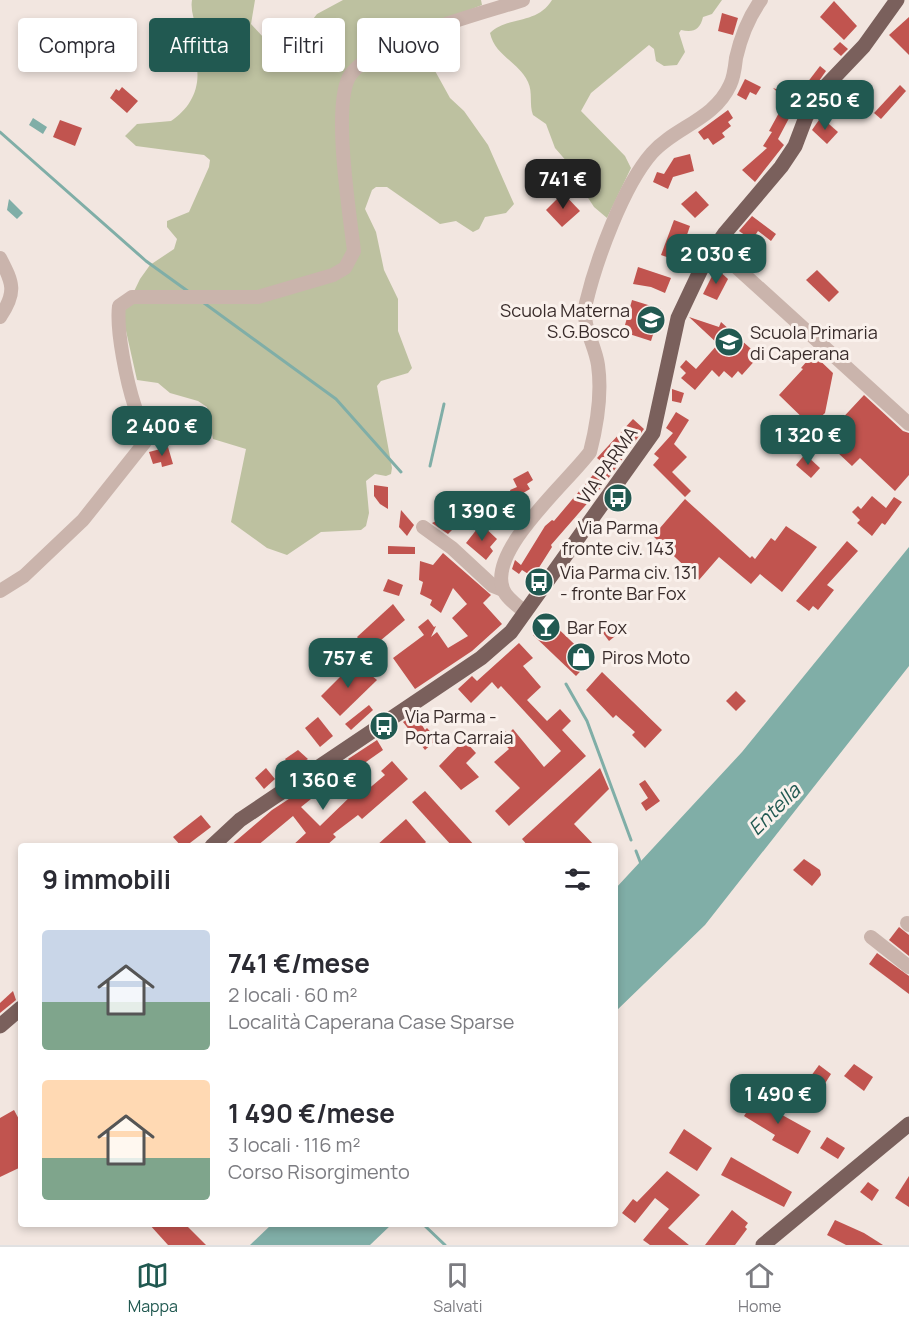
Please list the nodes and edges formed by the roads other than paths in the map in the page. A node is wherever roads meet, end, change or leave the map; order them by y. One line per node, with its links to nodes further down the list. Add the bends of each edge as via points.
1 (523, 0): 10 (street, via 384,48 350,74 341,117 354,251 345,268 307,285 258,297 132,297 119,306 118,325 145,442 83,520 24,576)
2 (761, 0): 9 (street, via 750,14 731,84 717,105 653,152 625,197 586,305 586,327 598,365 599,386 590,452 517,536 503,563)
3 (897, 0): 4 (main road, VIA PARMA, via 864,46 824,88 781,167)
4 (714, 247): 7 (street); 11 (main road, VIA PARMA, via 678,318 653,434)
5 (0, 258): 6 (street, via 13,289)
6 (0, 317)
7 (909, 424)
8 (423, 527): 9 (street, via 493,586)
9 (503, 590): 11 (street)
10 (0, 591)
11 (525, 612): 12 (main road, VIA PARMA, via 490,651 240,820)
12 (215, 843)
13 (871, 937): 14 (street)
14 (909, 967)
15 (18, 1011): 16 (main road)
16 (0, 1026)
17 (909, 1124): 18 (main road)
18 (766, 1244)

